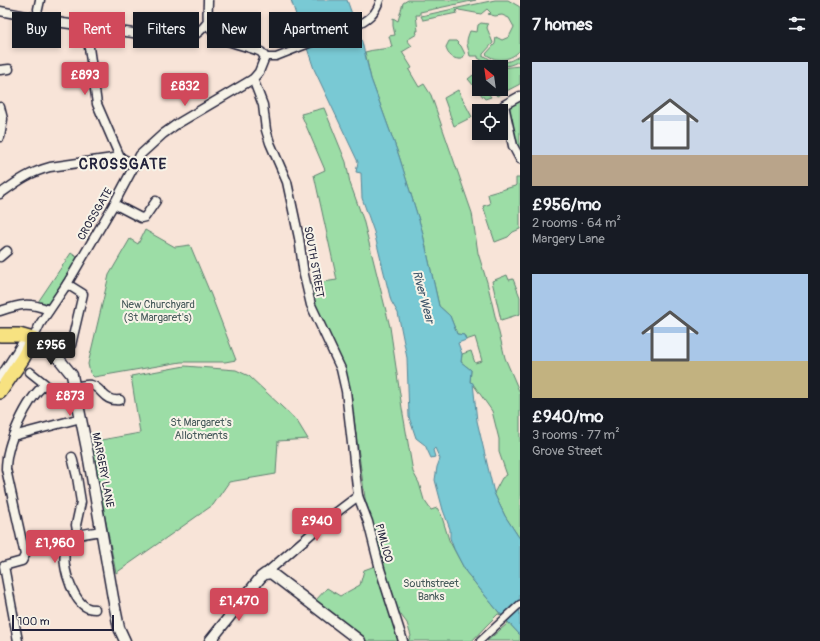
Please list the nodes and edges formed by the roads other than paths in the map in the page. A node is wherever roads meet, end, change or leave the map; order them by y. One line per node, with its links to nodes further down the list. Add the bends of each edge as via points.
1 (40, 0): 4 (street)
2 (208, 0): 6 (street)
3 (380, 0): 12 (street, via 370,18 355,26 302,48)
4 (38, 10)
5 (0, 11): 7 (street)
6 (208, 12)
7 (69, 23)
8 (207, 23): 9 (street, via 195,35 186,38 153,38)
9 (125, 32)
10 (89, 48): 19 (street, via 97,104)
11 (254, 48): 12 (street)
12 (265, 58): 15 (street, CROSSGATE)
13 (0, 70): 14 (street)
14 (9, 70)
15 (253, 79): 21 (street, CROSSGATE, via 163,134 140,155); 41 (street, SOUTH STREET, via 262,101 270,143 287,182 311,305 341,369)
16 (520, 96): 20 (street, via 504,105 513,146)
17 (0, 108): 18 (street, via 3,119)
18 (1, 134)
19 (120, 156): 21 (street); 22 (street, via 39,170 23,177)
20 (520, 159)
21 (135, 165): 24 (street, CROSSGATE)
22 (0, 194)
23 (156, 201): 24 (street, via 145,217 141,218)
24 (114, 204): 27 (street, CROSSGATE)
25 (7, 251): 26 (street)
26 (0, 257)
27 (67, 284): 28 (street, CROSSGATE); 32 (street, via 83,294)
28 (49, 310): 29 (street, via 37,306 17,305); 31 (street, CROSSGATE)
29 (0, 311)
30 (0, 336): 31 (highway)
31 (27, 337): 34 (street, CROSSGATE); 35 (street, MARGERY LANE, via 46,348 66,366 72,375); 36 (highway, via 23,358)
32 (71, 346)
33 (30, 372): 39 (street, via 45,384 31,402)
34 (0, 378)
35 (75, 388): 37 (street, via 93,385 104,396); 38 (street, MARGERY LANE)
36 (0, 392)
37 (117, 403)
38 (81, 418): 39 (street); 42 (street, MARGERY LANE)
39 (13, 436): 47 (street, via 6,469 25,555 22,561 4,566)
40 (72, 457): 43 (street, via 81,502 76,525)
41 (358, 496): 44 (street); 51 (street, PIMLICO)
42 (102, 531): 43 (street); 48 (street, MARGERY LANE, via 119,628)
43 (78, 536): 46 (street, via 67,543 64,560 69,583 78,599 86,607)
44 (265, 574): 49 (street); 50 (street, via 271,573)
45 (520, 604): 52 (street)
46 (95, 609)
47 (18, 641)
48 (125, 641)
49 (210, 641)
50 (360, 641)
51 (404, 641)
52 (480, 641)

